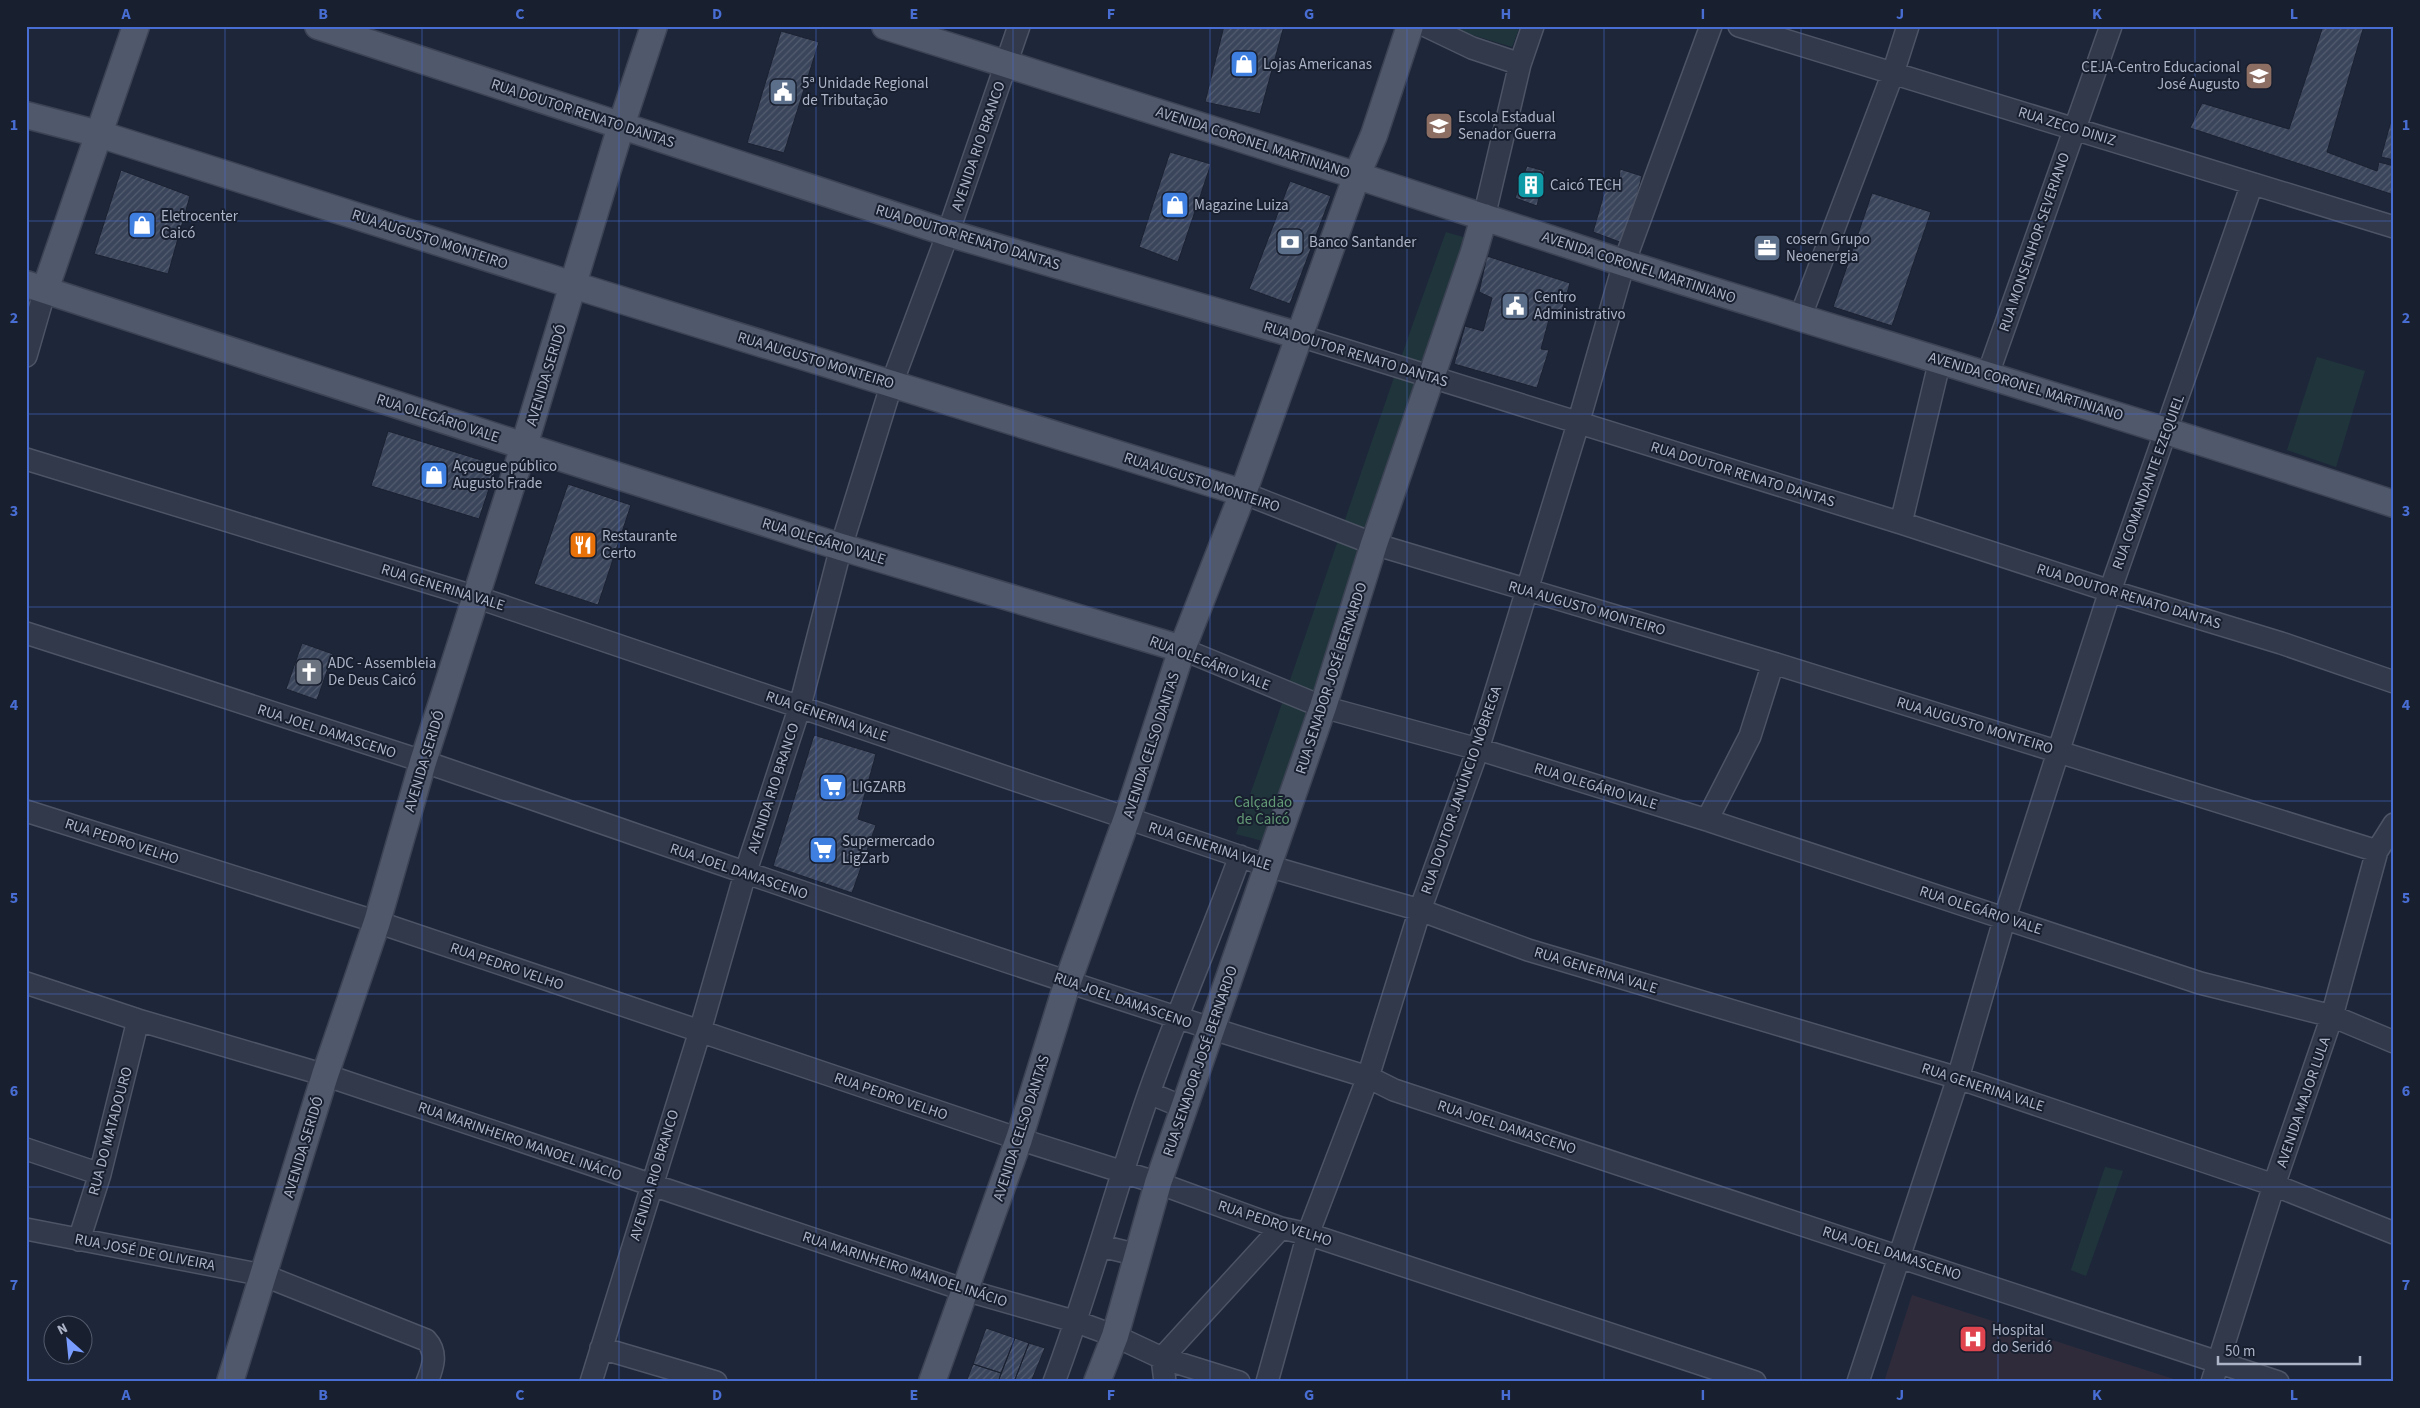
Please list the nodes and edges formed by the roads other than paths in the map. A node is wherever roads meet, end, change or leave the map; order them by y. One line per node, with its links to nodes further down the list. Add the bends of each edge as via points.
1 (136, 26): 19 (main road)
2 (318, 26): 17 (main road, RUA DOUTOR RENATO DANTAS)
3 (654, 26): 17 (main road, AVENIDA SERIDÓ)
4 (885, 26): 13 (main road, AVENIDA CORONEL MARTINIANO)
5 (1019, 26): 13 (street, AVENIDA RIO BRANCO)
6 (1410, 26): 20 (main road, AVENIDA CELSO DANTAS)
7 (1426, 26): 14 (street, via 1472,48)
8 (1533, 26): 14 (street, RUA SENADOR JOSÉ BERNARDO)
9 (1711, 26): 25 (street, RUA DOUTOR JANÚNCIO NÓBREGA)
10 (1739, 26): 15 (street, RUA ZECO DINIZ)
11 (1908, 26): 15 (street)
12 (2111, 26): 18 (street, RUA MONSENHOR SEVERIANO)
13 (1007, 64): 20 (main road, AVENIDA CORONEL MARTINIANO); 24 (street, AVENIDA RIO BRANCO)
14 (1520, 64): 22 (street, RUA SENADOR JOSÉ BERNARDO)
15 (1893, 73): 18 (street, RUA ZECO DINIZ); 28 (street)
16 (26, 115): 19 (main road, RUA AUGUSTO MONTEIRO)
17 (621, 126): 24 (main road, RUA DOUTOR RENATO DANTAS); 26 (main road, AVENIDA SERIDÓ)
18 (2074, 128): 21 (street, RUA ZECO DINIZ); 32 (street, RUA MONSENHOR SEVERIANO)
19 (99, 134): 26 (main road, RUA AUGUSTO MONTEIRO); 27 (main road)
20 (1357, 176): 22 (main road, AVENIDA CORONEL MARTINIANO); 29 (main road, AVENIDA CELSO DANTAS)
21 (2252, 184): 23 (street, RUA ZECO DINIZ); 36 (street, RUA COMANDANTE EZEQUIEL)
22 (1484, 217): 25 (main road, AVENIDA CORONEL MARTINIANO); 33 (main road, RUA SENADOR JOSÉ BERNARDO)
23 (2394, 227)
24 (948, 233): 29 (main road, RUA DOUTOR RENATO DANTAS); 34 (street, AVENIDA RIO BRANCO)
25 (1624, 263): 28 (main road, AVENIDA CORONEL MARTINIANO); 35 (street, RUA DOUTOR JANÚNCIO NÓBREGA)
26 (573, 285): 34 (main road, RUA AUGUSTO MONTEIRO); 37 (main road, AVENIDA SERIDÓ)
27 (36, 287): 30 (street); 37 (main road, RUA OLEGÁRIO VALE)
28 (1800, 318): 31 (main road, AVENIDA CORONEL MARTINIANO)
29 (1300, 336): 33 (street, RUA DOUTOR RENATO DANTAS); 39 (main road, AVENIDA CELSO DANTAS)
30 (26, 356)
31 (1940, 360): 32 (main road, AVENIDA CORONEL MARTINIANO); 41 (street)
32 (1988, 374): 36 (main road, AVENIDA CORONEL MARTINIANO)
33 (1431, 376): 35 (street, RUA DOUTOR RENATO DANTAS); 42 (main road, RUA SENADOR JOSÉ BERNARDO)
34 (892, 383): 39 (main road, RUA AUGUSTO MONTEIRO); 43 (street, AVENIDA RIO BRANCO)
35 (1578, 424): 41 (street, RUA DOUTOR RENATO DANTAS); 44 (street, RUA DOUTOR JANÚNCIO NÓBREGA)
36 (2167, 429): 40 (main road, AVENIDA CORONEL MARTINIANO); 45 (street, RUA COMANDANTE EZEQUIEL)
37 (524, 446): 43 (main road, RUA OLEGÁRIO VALE); 46 (main road, AVENIDA SERIDÓ)
38 (26, 459): 46 (street, RUA GENERINA VALE)
39 (1243, 493): 42 (street, RUA AUGUSTO MONTEIRO); 48 (main road, AVENIDA CELSO DANTAS)
40 (2394, 504)
41 (1901, 523): 45 (street, RUA DOUTOR RENATO DANTAS)
42 (1374, 544): 44 (street, RUA AUGUSTO MONTEIRO); 52 (main road, RUA SENADOR JOSÉ BERNARDO)
43 (841, 547): 48 (main road, RUA OLEGÁRIO VALE); 51 (street, AVENIDA RIO BRANCO)
44 (1526, 590): 49 (street, RUA AUGUSTO MONTEIRO); 53 (street, RUA DOUTOR JANÚNCIO NÓBREGA)
45 (2110, 591): 50 (street, RUA DOUTOR RENATO DANTAS, via 2281,643); 54 (street, RUA COMANDANTE EZEQUIEL)
46 (476, 597): 51 (street, RUA GENERINA VALE); 55 (main road, AVENIDA SERIDÓ)
47 (26, 633): 55 (street, RUA JOEL DAMASCENO)
48 (1182, 649): 52 (street, RUA OLEGÁRIO VALE); 57 (main road, AVENIDA CELSO DANTAS)
49 (1773, 663): 54 (street, RUA AUGUSTO MONTEIRO); 58 (street, via 1750,736)
50 (2394, 682)
51 (800, 706): 57 (street, RUA GENERINA VALE); 63 (street, AVENIDA RIO BRANCO)
52 (1323, 707): 53 (street, RUA OLEGÁRIO VALE); 62 (main road, RUA SENADOR JOSÉ BERNARDO)
53 (1478, 749): 58 (street, RUA OLEGÁRIO VALE); 64 (street, RUA DOUTOR JANÚNCIO NÓBREGA)
54 (2059, 751): 60 (street, RUA AUGUSTO MONTEIRO); 65 (street, RUA COMANDANTE EZEQUIEL)
55 (423, 762): 63 (street, RUA JOEL DAMASCENO); 66 (main road, AVENIDA SERIDÓ)
56 (26, 811): 66 (street, RUA PEDRO VELHO)
57 (1126, 818): 61 (street, RUA GENERINA VALE); 69 (main road, AVENIDA CELSO DANTAS)
58 (1707, 820): 65 (street, RUA OLEGÁRIO VALE)
59 (2394, 824): 60 (street, AVENIDA MAJOR LULA)
60 (2378, 851): 71 (street, AVENIDA MAJOR LULA)
61 (1240, 856): 62 (street, RUA GENERINA VALE); 67 (street, RUA SENADOR JOSÉ BERNARDO)
62 (1268, 866): 64 (street, RUA GENERINA VALE); 68 (main road, RUA SENADOR JOSÉ BERNARDO)
63 (745, 874): 69 (street, RUA JOEL DAMASCENO); 75 (street, AVENIDA RIO BRANCO)
64 (1420, 910): 78 (street, RUA DOUTOR JANÚNCIO NÓBREGA); 79 (street, RUA GENERINA VALE, via 1528,950)
65 (2005, 917): 71 (street, RUA OLEGÁRIO VALE, via 2200,983); 79 (street, RUA COMANDANTE EZEQUIEL)
66 (377, 922): 75 (street, RUA PEDRO VELHO); 77 (main road, AVENIDA SERIDÓ)
67 (1210, 940): 68 (street); 72 (street, RUA SENADOR JOSÉ BERNARDO)
68 (1238, 950): 74 (main road, RUA SENADOR JOSÉ BERNARDO)
69 (1068, 981): 72 (street, RUA JOEL DAMASCENO); 82 (main road, AVENIDA CELSO DANTAS)
70 (26, 983): 73 (street, RUA MARINHEIRO MANOEL INÁCIO)
71 (2332, 1016): 76 (street, RUA OLEGÁRIO VALE); 88 (street, AVENIDA MAJOR LULA)
72 (1176, 1019): 74 (street, RUA JOEL DAMASCENO); 80 (street, RUA SENADOR JOSÉ BERNARDO)
73 (138, 1020): 77 (street, RUA MARINHEIRO MANOEL INÁCIO); 85 (street, RUA DO MATADOURO)
74 (1211, 1030): 78 (street, RUA JOEL DAMASCENO); 81 (main road, RUA SENADOR JOSÉ BERNARDO)
75 (700, 1031): 82 (street, RUA PEDRO VELHO); 87 (street, AVENIDA RIO BRANCO)
76 (2394, 1042)
77 (325, 1075): 87 (street, RUA MARINHEIRO MANOEL INÁCIO); 97 (main road, AVENIDA SERIDÓ)
78 (1368, 1077): 92 (street, RUA DOUTOR JANÚNCIO NÓBREGA); 96 (street, RUA JOEL DAMASCENO, via 1394,1090)
79 (1958, 1078): 88 (street, RUA GENERINA VALE); 96 (street, RUA COMANDANTE EZEQUIEL)
80 (1149, 1093): 81 (street); 84 (street, RUA SENADOR JOSÉ BERNARDO)
81 (1183, 1107): 86 (main road, RUA SENADOR JOSÉ BERNARDO)
82 (1019, 1139): 84 (street, RUA PEDRO VELHO); 98 (main road, AVENIDA CELSO DANTAS)
83 (26, 1149): 85 (street)
84 (1122, 1172): 86 (street, RUA PEDRO VELHO); 94 (street, RUA SENADOR JOSÉ BERNARDO)
85 (100, 1174): 93 (street, RUA DO MATADOURO)
86 (1158, 1183): 89 (street, RUA PEDRO VELHO); 95 (main road, RUA SENADOR JOSÉ BERNARDO)
87 (650, 1185): 98 (street, RUA MARINHEIRO MANOEL INÁCIO); 101 (street, AVENIDA RIO BRANCO)
88 (2274, 1185): 91 (street, RUA GENERINA VALE); 103 (street, AVENIDA MAJOR LULA)
89 (1281, 1228): 92 (street, RUA PEDRO VELHO); 102 (street)
90 (26, 1229): 93 (street, RUA JOSÉ DE OLIVEIRA)
91 (2394, 1233)
92 (1308, 1234): 113 (street, RUA DOUTOR JANÚNCIO NÓBREGA); 114 (street, RUA PEDRO VELHO)
93 (79, 1240): 97 (street, RUA JOSÉ DE OLIVEIRA)
94 (1101, 1246): 95 (street); 99 (street, RUA SENADOR JOSÉ BERNARDO)
95 (1138, 1255): 100 (main road, RUA SENADOR JOSÉ BERNARDO)
96 (1901, 1256): 103 (street, RUA JOEL DAMASCENO); 115 (street, RUA COMANDANTE EZEQUIEL)
97 (263, 1275): 104 (main road, AVENIDA SERIDÓ); 105 (street, RUA JOSÉ DE OLIVEIRA, via 426,1340 434,1358)
98 (965, 1290): 99 (street, RUA MARINHEIRO MANOEL INÁCIO); 108 (main road, AVENIDA CELSO DANTAS)
99 (1077, 1322): 100 (street, RUA MARINHEIRO MANOEL INÁCIO); 109 (street, RUA SENADOR JOSÉ BERNARDO)
100 (1115, 1336): 102 (street, RUA MARINHEIRO MANOEL INÁCIO); 110 (main road, RUA SENADOR JOSÉ BERNARDO)
101 (601, 1348): 106 (street, AVENIDA RIO BRANCO); 107 (street)
102 (1162, 1358): 111 (street); 112 (street, RUA MARINHEIRO MANOEL INÁCIO)
103 (2219, 1361): 116 (street, AVENIDA MAJOR LULA); 117 (street, RUA JOEL DAMASCENO)
104 (230, 1382)
105 (428, 1382)
106 (591, 1382)
107 (716, 1382)
108 (932, 1382)
109 (1054, 1382)
110 (1097, 1382)
111 (1165, 1382)
112 (1239, 1382)
113 (1267, 1382)
114 (1755, 1382)
115 (1858, 1382)
116 (2212, 1382)
117 (2278, 1382)

